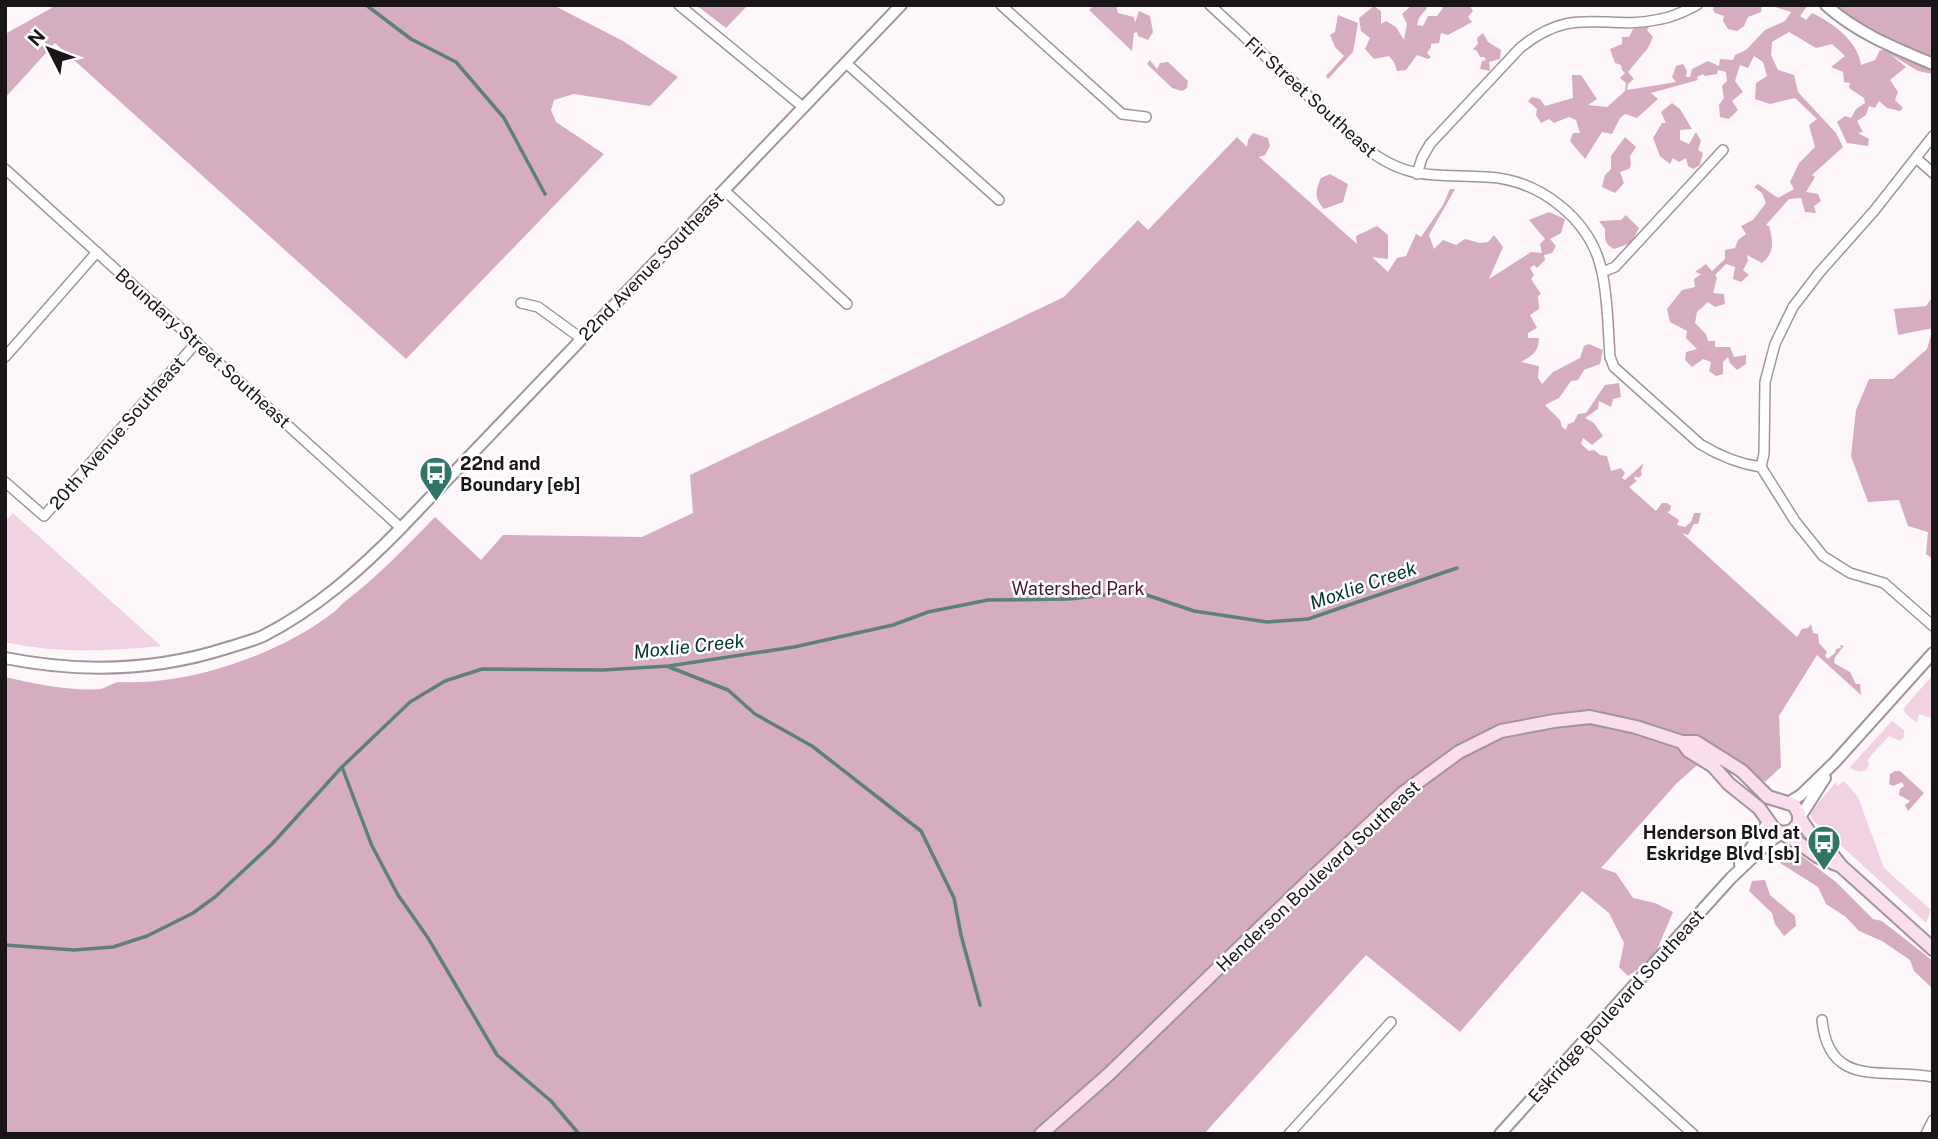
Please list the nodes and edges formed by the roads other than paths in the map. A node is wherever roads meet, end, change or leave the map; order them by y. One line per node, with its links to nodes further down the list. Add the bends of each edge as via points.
1 (679, 5): 9 (street)
2 (901, 5): 7 (street, 22nd Avenue Southeast)
3 (1001, 5): 10 (street, via 1122,114)
4 (1210, 5): 16 (street, Fir Street Southeast, via 1376,157)
5 (1697, 5): 16 (street, via 1660,20 1563,23 1534,36 1430,144)
6 (1826, 5): 8 (street, via 1891,47)
7 (846, 63): 9 (street, 22nd Avenue Southeast); 18 (street)
8 (1933, 64)
9 (803, 107): 17 (street, 22nd Avenue Southeast)
10 (1146, 117)
11 (1933, 136): 13 (street)
12 (1723, 150): 20 (street, via 1615,267)
13 (1916, 158): 15 (street); 26 (street, via 1793,307 1775,344 1765,382)
14 (5, 169): 19 (street, Boundary Street Southeast)
15 (1933, 173)
16 (1417, 174): 20 (street, Fir Street Southeast, via 1496,178 1545,194 1578,224)
17 (723, 190): 22 (street); 23 (street, 22nd Avenue Southeast)
18 (999, 200)
19 (97, 251): 24 (street, Boundary Street Southeast); 25 (street)
20 (1602, 272): 26 (street, Fir Street Southeast, via 1614,367 1700,444)
21 (522, 303): 23 (street, via 538,307)
22 (847, 304)
23 (582, 339): 28 (street, 22nd Avenue Southeast)
24 (197, 342): 27 (street, 20th Avenue Southeast, via 44,516); 28 (street, Boundary Street Southeast)
25 (5, 357)
26 (1761, 467): 29 (street, via 1795,522 1823,556 1850,573 1884,583)
27 (7, 488)
28 (401, 528): 31 (street, 22nd Avenue Southeast, via 313,606 261,637 157,665 119,668)
29 (1933, 625)
30 (1933, 653): 33 (street)
31 (5, 658)
32 (1682, 742): 34 (main road, Henderson Boulevard Southeast, via 1696,742 1715,752 1768,797); 36 (main road, Henderson Boulevard Southeast); 46 (main road, Henderson Boulevard Southeast, via 1590,717 1501,731 1459,752 1404,793)
33 (1835, 762): 34 (street); 35 (street)
34 (1786, 802): 35 (main road); 36 (main road, via 1773,808)
35 (1800, 817): 37 (main road, via 1792,831); 38 (main road)
36 (1769, 821): 37 (main road); 39 (street, Eskridge Boulevard Southeast)
37 (1783, 833): 38 (main road); 39 (street, Eskridge Boulevard Southeast)
38 (1841, 866): 40 (main road)
39 (1731, 878): 43 (street, Eskridge Boulevard Southeast)
40 (1933, 949)
41 (1822, 1020): 44 (street, via 1828,1046 1852,1069)
42 (1391, 1022): 47 (street)
43 (1587, 1038): 48 (street, Eskridge Boulevard Southeast); 49 (street)
44 (1933, 1077)
45 (1933, 1120): 50 (street)
46 (1041, 1134)
47 (1289, 1134)
48 (1500, 1134)
49 (1693, 1134)
50 (1926, 1134)

